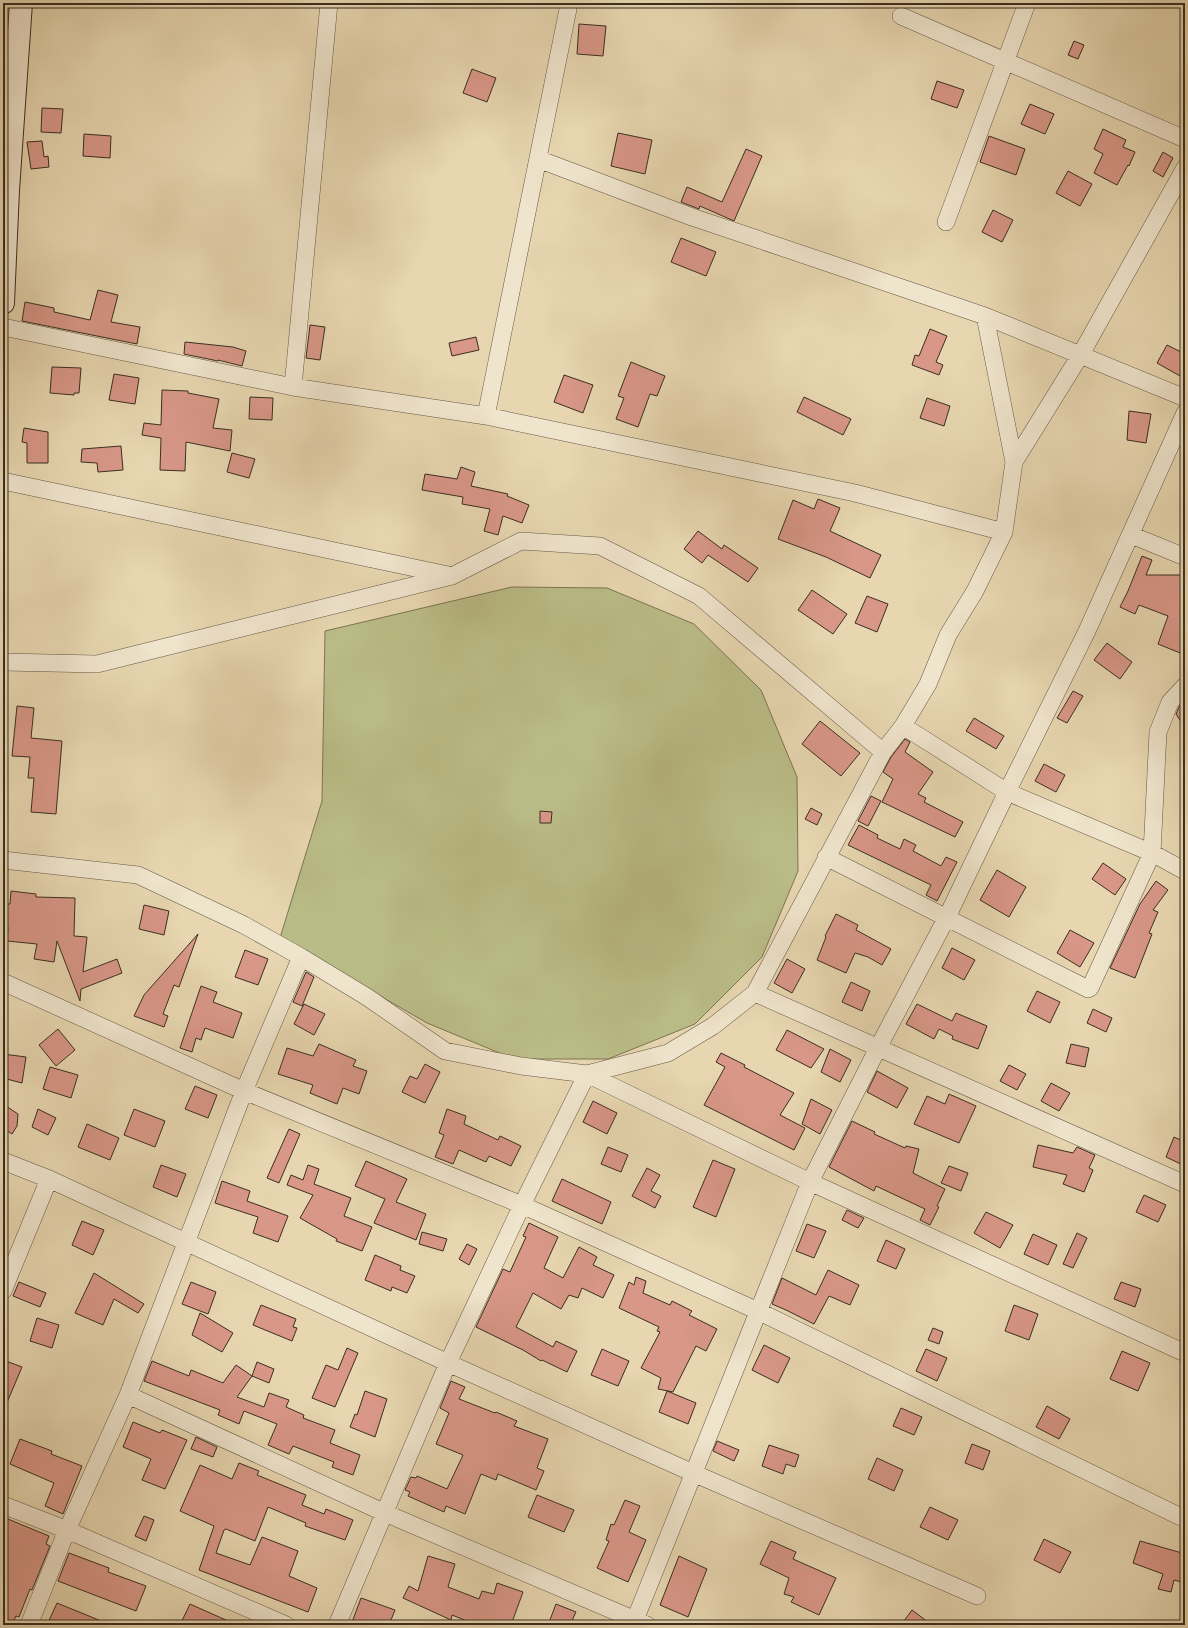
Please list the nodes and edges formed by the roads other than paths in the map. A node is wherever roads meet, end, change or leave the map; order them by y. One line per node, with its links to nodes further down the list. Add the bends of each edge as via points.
1 (21, 3): 6 (street)
2 (329, 3): 17 (street)
3 (1027, 3): 7 (street)
4 (568, 8): 9 (street)
5 (901, 16): 7 (street)
6 (10, 58): 11 (street)
7 (1006, 61): 8 (street); 12 (street)
8 (1185, 139)
9 (538, 159): 14 (street, via 692,217); 20 (street)
10 (1185, 168): 16 (street)
11 (6, 189): 13 (street)
12 (946, 222)
13 (3, 303)
14 (986, 316): 16 (street); 21 (street)
15 (3, 327): 17 (street)
16 (1081, 354): 18 (street); 21 (street)
17 (292, 387): 20 (street)
18 (1185, 398)
19 (1185, 413): 24 (street)
20 (486, 416): 23 (street, via 855,493)
21 (1014, 462): 23 (street)
22 (3, 481): 26 (street)
23 (1004, 532): 29 (street, via 975,591 948,635 928,684)
24 (1131, 534): 25 (street); 31 (street, via 1088,631)
25 (1185, 557)
26 (452, 576): 27 (street, via 96,664); 30 (street, via 521,541 600,546 699,596)
27 (3, 662)
28 (1185, 686): 32 (street, via 1170,702 1158,732)
29 (903, 726): 30 (street); 31 (street)
30 (883, 752): 33 (street)
31 (1007, 792): 32 (street); 36 (street)
32 (1152, 853): 35 (street); 36 (street, via 1090,988)
33 (826, 857): 36 (street); 39 (street)
34 (3, 860): 37 (street, via 138,876 244,925)
35 (1185, 872)
36 (947, 917): 40 (street)
37 (301, 957): 41 (street, via 367,997 445,1051 521,1066); 42 (street)
38 (3, 982): 42 (street)
39 (755, 993): 40 (street); 41 (street, via 713,1026 668,1053)
40 (878, 1048): 45 (street); 46 (street)
41 (587, 1074): 45 (street); 47 (street)
42 (244, 1090): 47 (street); 48 (street)
43 (3, 1161): 44 (street)
44 (49, 1178): 48 (street); 49 (street)
45 (810, 1182): 50 (street); 51 (street)
46 (1185, 1184)
47 (522, 1205): 50 (street); 52 (street)
48 (187, 1242): 52 (street); 53 (street)
49 (3, 1291)
50 (758, 1312): 54 (street); 57 (street)
51 (1185, 1353)
52 (448, 1363): 54 (street); 56 (street)
53 (128, 1395): 56 (street); 58 (street)
54 (693, 1473): 59 (street); 60 (street)
55 (3, 1505): 58 (street)
56 (385, 1513): 60 (street); 63 (street)
57 (1185, 1519)
58 (67, 1530): 61 (street); 62 (street)
59 (977, 1596)
60 (638, 1623)
61 (29, 1625)
62 (286, 1625)
63 (337, 1625)

